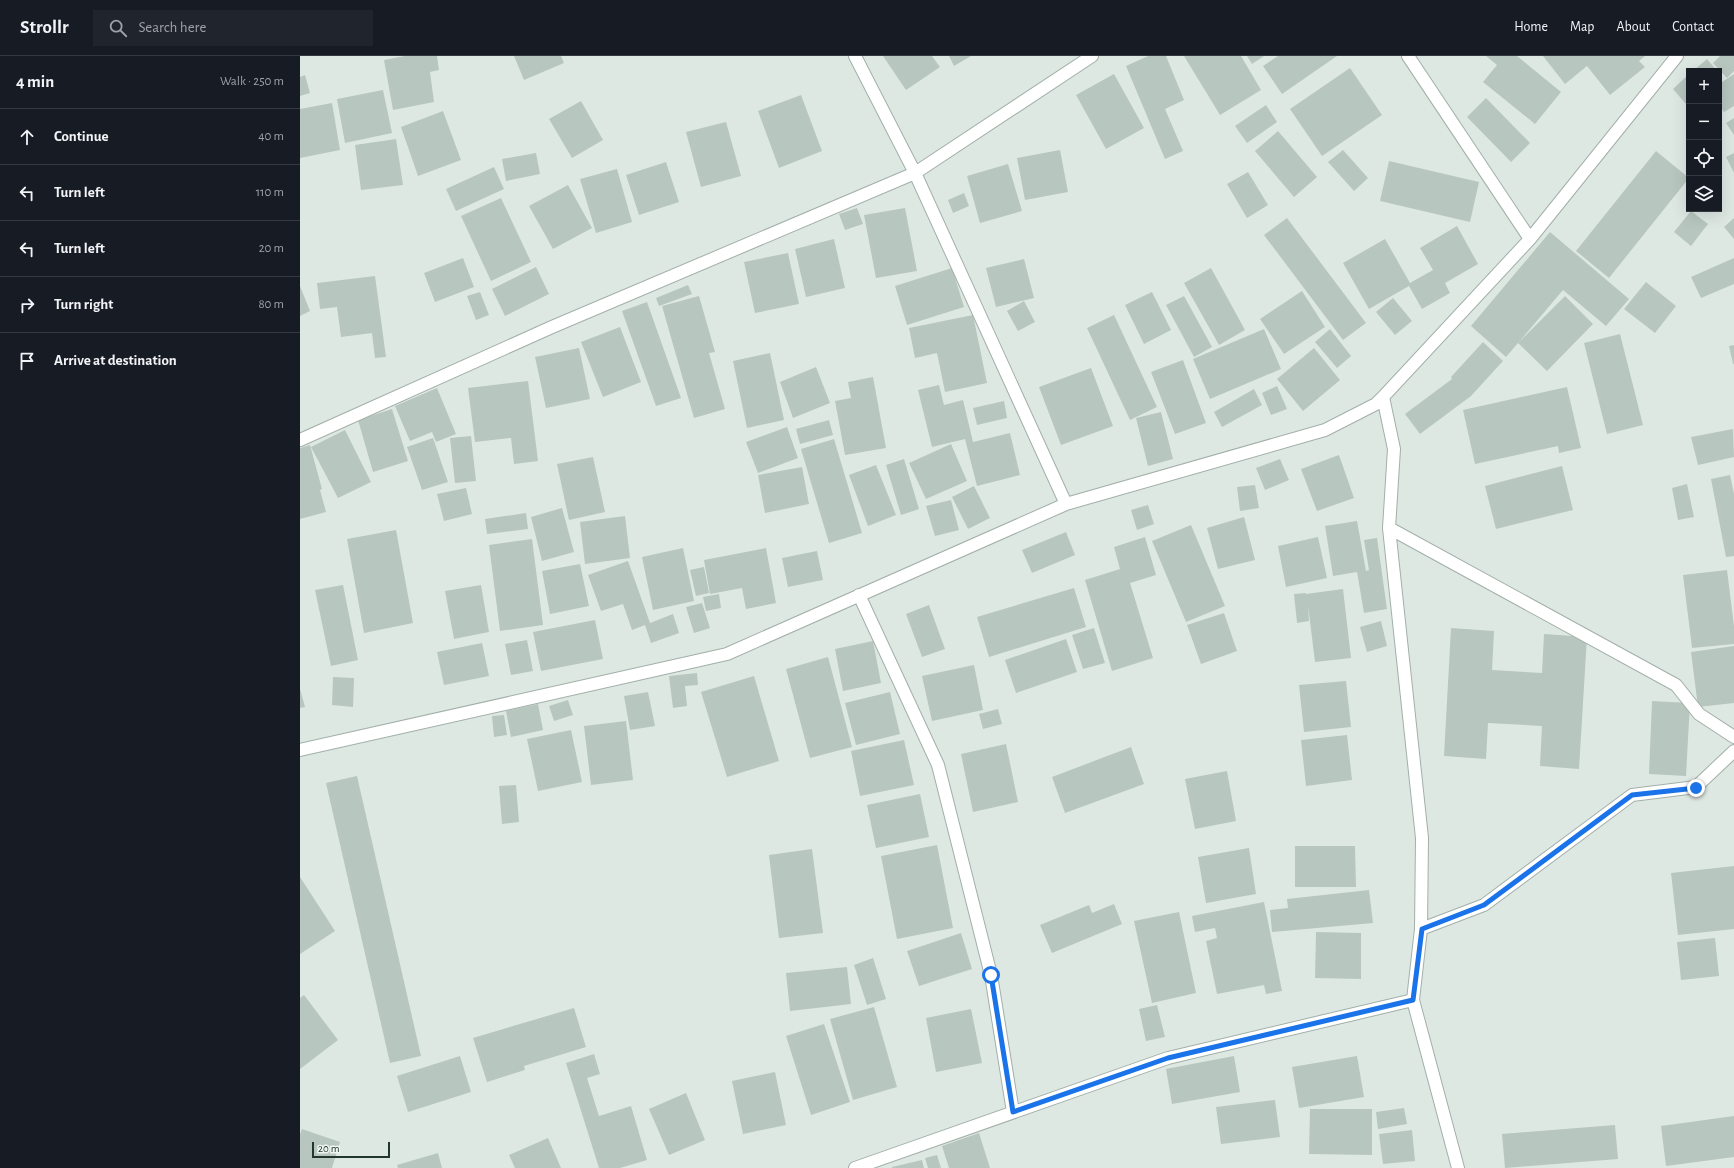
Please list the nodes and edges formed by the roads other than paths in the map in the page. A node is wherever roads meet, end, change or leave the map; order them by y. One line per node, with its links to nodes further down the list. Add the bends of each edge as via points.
1 (855, 56): 5 (street)
2 (1092, 56): 5 (street)
3 (1408, 56): 6 (street)
4 (1677, 56): 6 (street)
5 (915, 173): 8 (street, via 552,327); 9 (street)
6 (1530, 239): 7 (street)
7 (1383, 397): 9 (street, via 1376,404 1326,430); 10 (street, via 1394,449)
8 (300, 440)
9 (1066, 504): 11 (street)
10 (1389, 528): 12 (street, via 1676,685 1699,714); 15 (street, via 1422,838)
11 (859, 594): 13 (street, via 727,654); 17 (street, via 938,765 991,975)
12 (1734, 737)
13 (300, 750)
14 (1734, 751): 15 (street, via 1696,788 1632,795 1484,905)
15 (1422, 929): 16 (street)
16 (1413, 1000): 17 (street, via 1168,1058); 19 (street)
17 (1013, 1112): 18 (street)
18 (855, 1168)
19 (1458, 1168)

